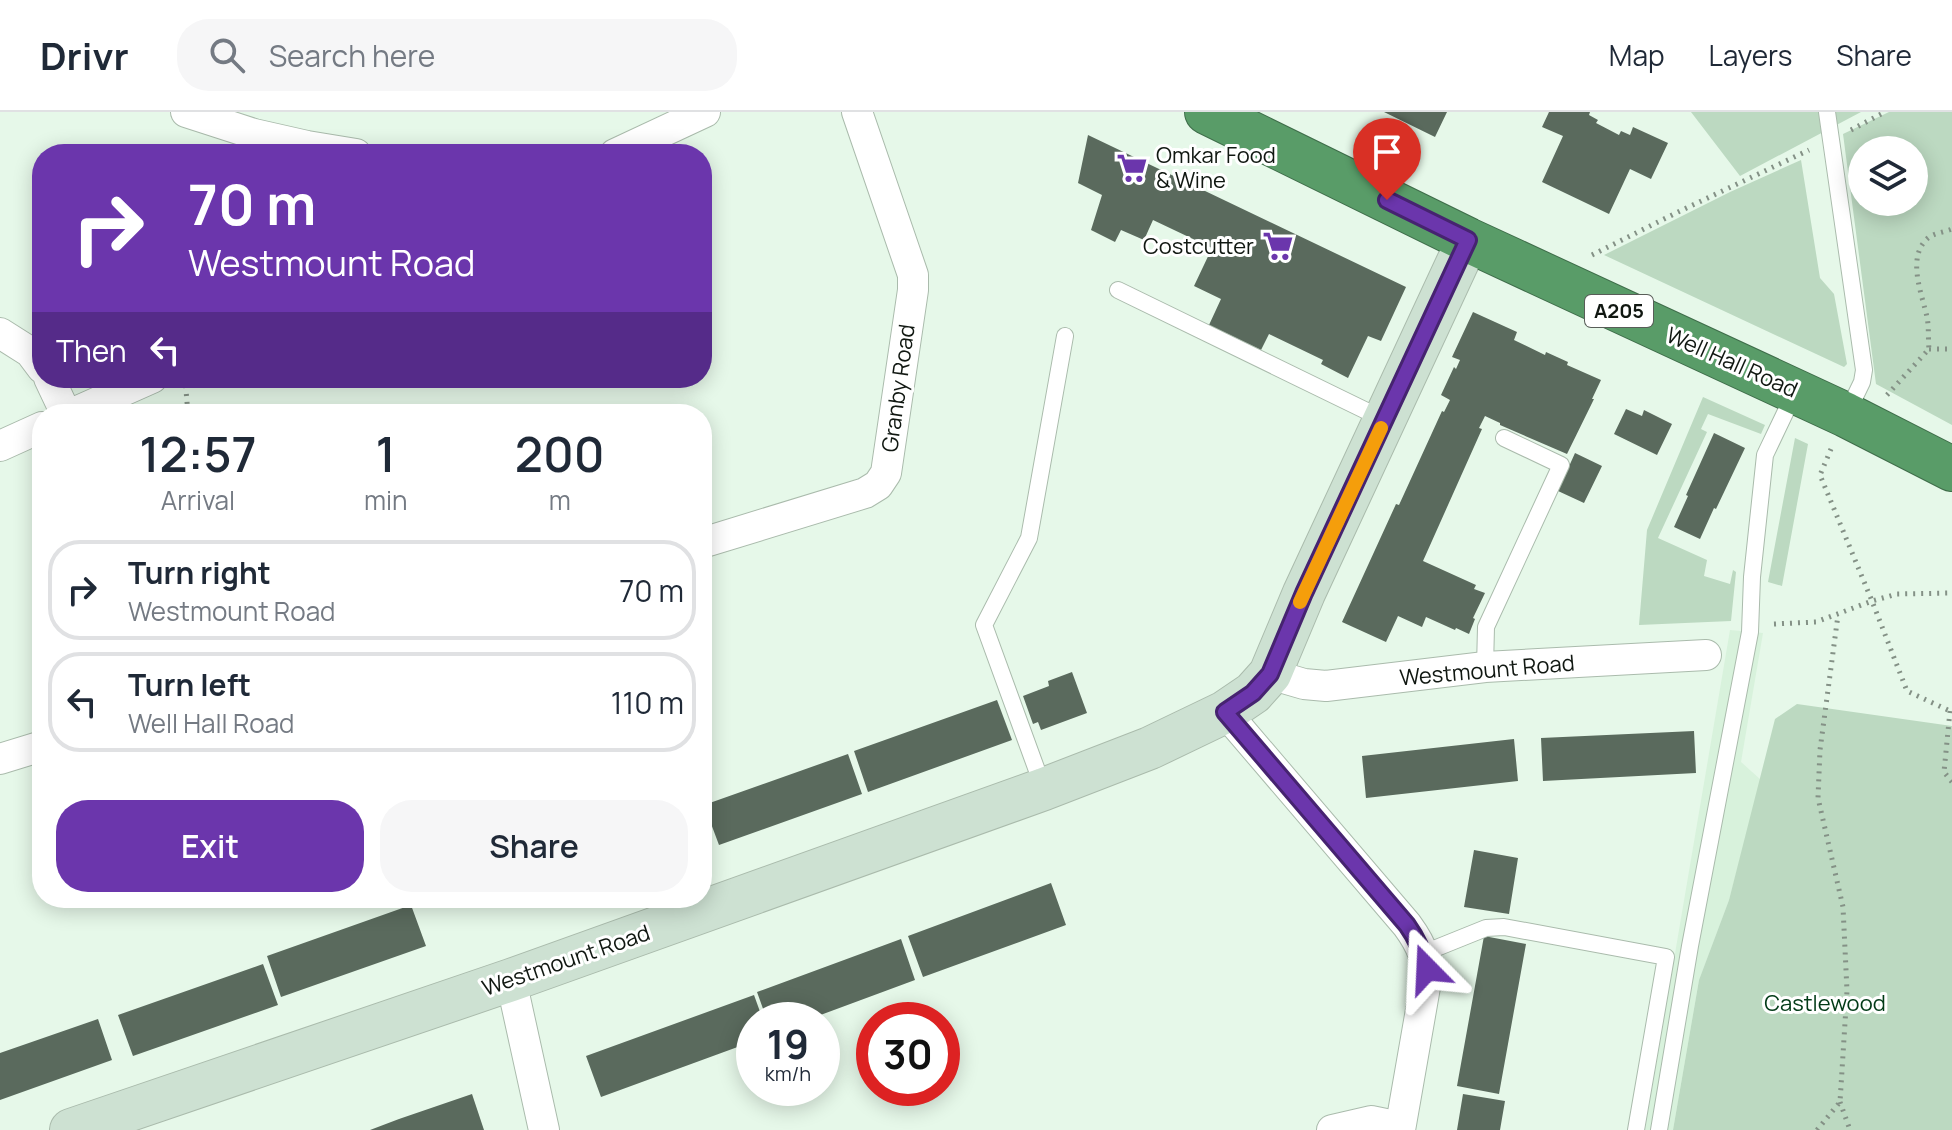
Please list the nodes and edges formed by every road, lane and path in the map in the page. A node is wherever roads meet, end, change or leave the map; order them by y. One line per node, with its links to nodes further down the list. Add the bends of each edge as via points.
1 (186, 112): 8 (street)
2 (705, 112): 9 (street)
3 (857, 112): 29 (street, Granby Road, via 913,275 886,473 865,493)
4 (1827, 112): 7 (lane)
5 (1885, 112): 7 (path)
6 (1214, 113): 11 (highway, Well Hall Road / A205)
7 (1832, 139): 12 (path); 24 (lane, via 1864,370)
8 (298, 144)
9 (636, 144)
10 (1952, 229): 16 (path, via 1930,236 1918,259)
11 (1468, 240): 20 (highway, Well Hall Road / A205); 23 (street, Westmount Road)
12 (1591, 256)
13 (1118, 290): 23 (lane)
14 (0, 333): 18 (street)
15 (1065, 336): 42 (lane, via 1029,538 984,625)
16 (1929, 349): 17 (path); 21 (path)
17 (1952, 349)
18 (32, 355)
19 (129, 388): 22 (street)
20 (1796, 391): 24 (highway, Well Hall Road / A205); 33 (lane, via 1765,455)
21 (1886, 395)
22 (91, 404)
23 (1385, 420): 36 (street, Westmount Road)
24 (1840, 430): 28 (highway, Well Hall Road / A205); 31 (path, via 1820,475)
25 (32, 432): 27 (street)
26 (1504, 438): 35 (lane, via 1561,465 1486,627)
27 (0, 446)
28 (1952, 469)
29 (712, 540)
30 (1952, 593): 31 (path, via 1897,594)
31 (1872, 601): 32 (path); 37 (path, via 1907,691)
32 (1838, 615): 33 (path, via 1816,622); 47 (path, via 1818,798 1843,907 1847,991)
33 (1751, 625): 53 (lane)
34 (1706, 655): 35 (street, Westmount Road)
35 (1485, 667): 36 (street, Westmount Road, via 1326,686)
36 (1270, 674): 38 (street, Westmount Road)
37 (1951, 710): 41 (path, via 1944,772)
38 (1225, 712): 42 (street, Westmount Road); 45 (street, via 1407,925)
39 (32, 749): 40 (street)
40 (0, 759)
41 (1952, 782)
42 (1044, 789): 44 (street, Westmount Road)
43 (712, 908): 46 (street, Westmount Road)
44 (712, 908)
45 (1424, 953): 48 (street, via 1425,987); 52 (lane, via 1486,928 1504,927 1666,957)
46 (511, 980): 49 (street, Westmount Road); 50 (street)
47 (1840, 1102): 54 (path); 55 (path)
48 (1400, 1128): 51 (street, via 1371,1121)
49 (71, 1130)
50 (544, 1130)
51 (1332, 1130)
52 (1636, 1130)
53 (1659, 1130)
54 (1817, 1130)
55 (1850, 1130)

